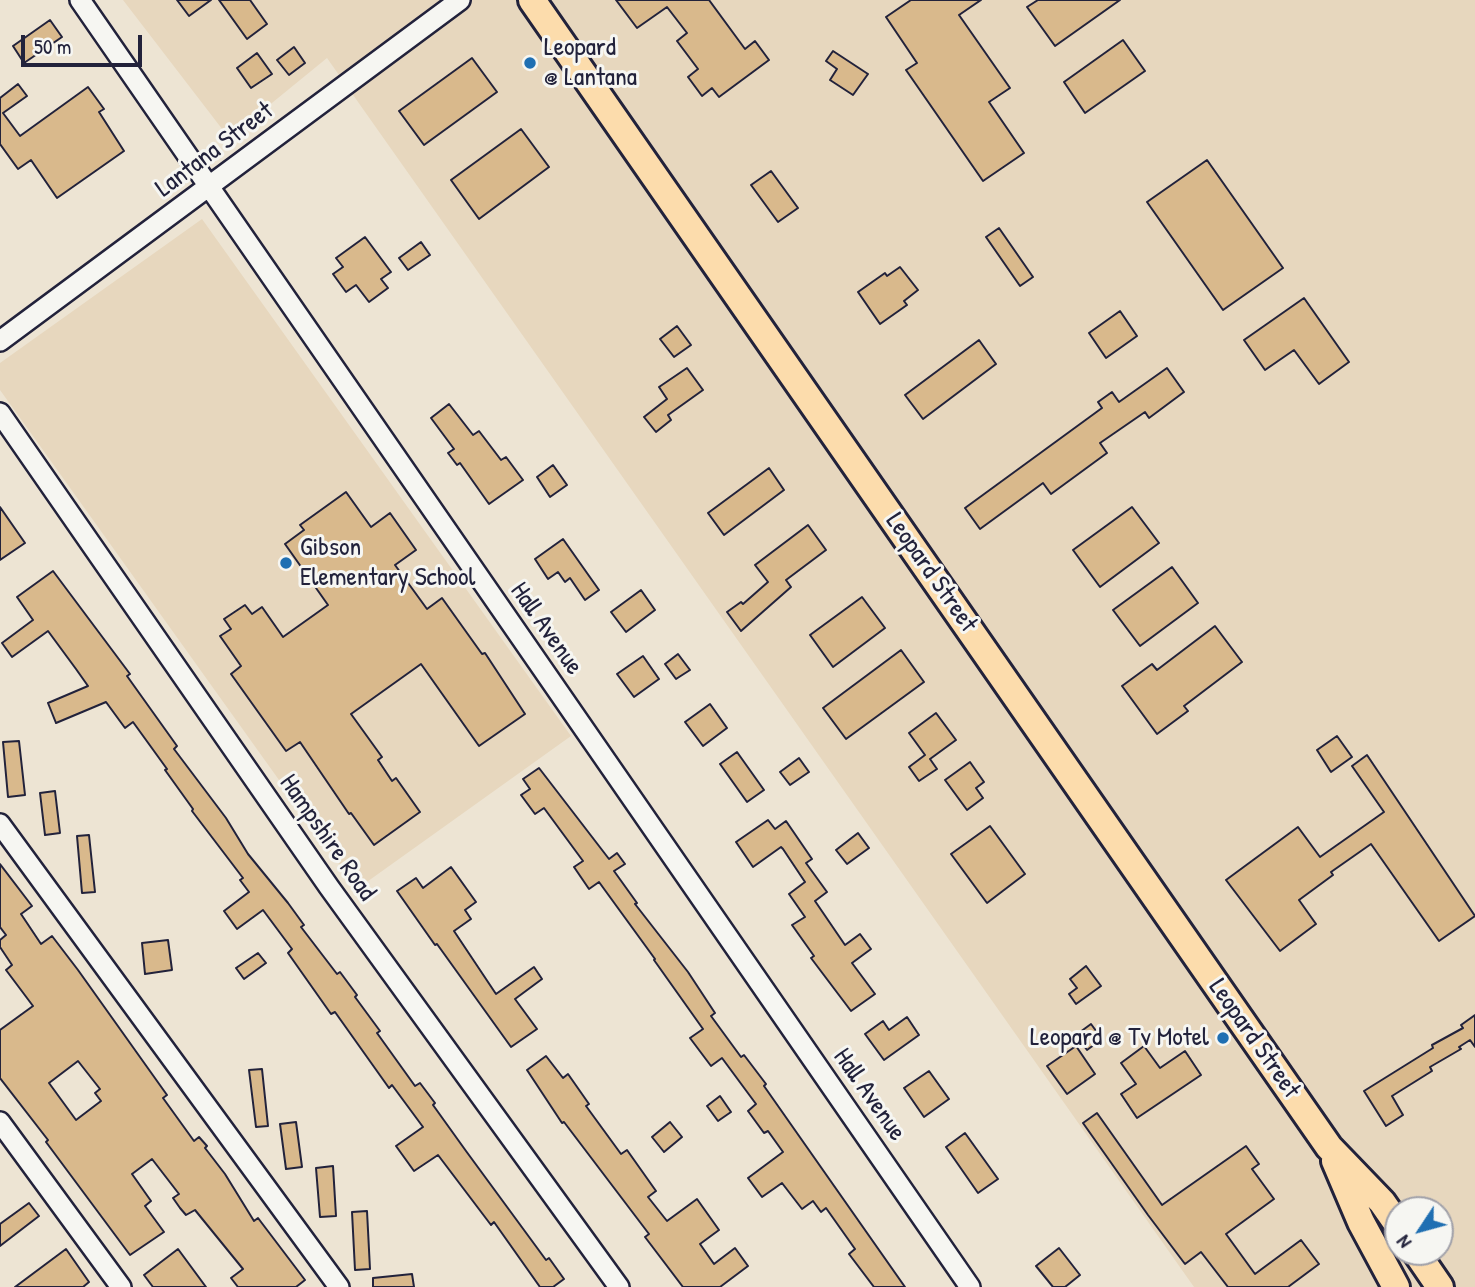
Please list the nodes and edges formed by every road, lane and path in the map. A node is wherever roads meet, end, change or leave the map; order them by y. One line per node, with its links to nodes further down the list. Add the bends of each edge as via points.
1 (80, 0): 4 (street, Hall Avenue)
2 (460, 0): 4 (street, Lantana Street)
3 (533, 0): 9 (main road, Leopard Street)
4 (208, 188): 5 (street, Lantana Street); 15 (street, Hall Avenue)
5 (0, 341)
6 (0, 414): 14 (street, Hampshire Road, via 329,887)
7 (0, 824): 13 (street)
8 (0, 1122): 12 (street)
9 (1329, 1147): 10 (main road, Leopard Street); 16 (main road, Leopard Street)
10 (1384, 1205)
11 (1426, 1266): 17 (main road)
12 (121, 1287)
13 (339, 1287)
14 (618, 1287)
15 (970, 1287)
16 (1396, 1287)
17 (1440, 1287)

